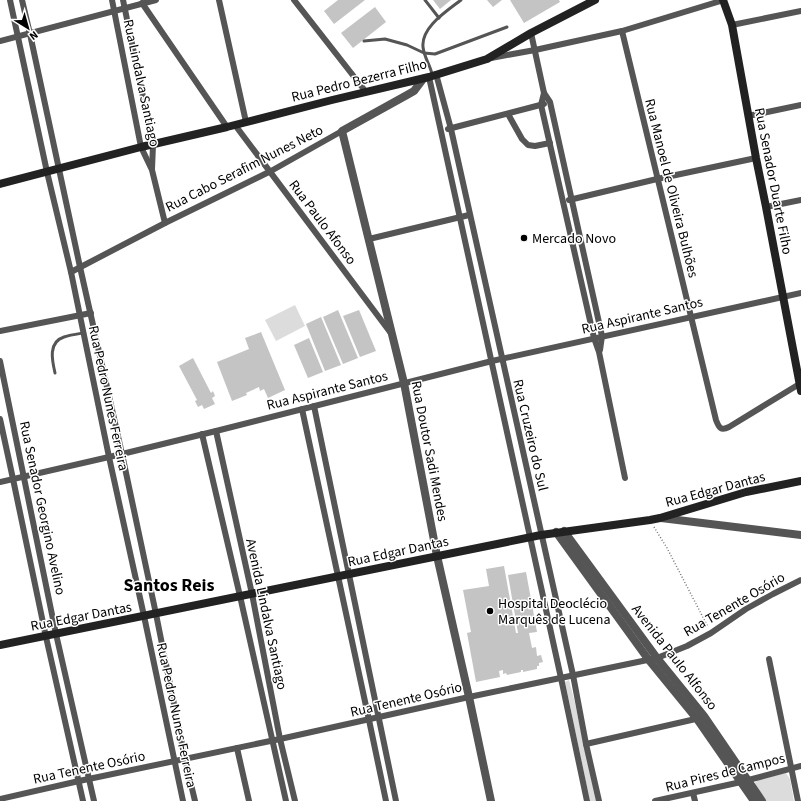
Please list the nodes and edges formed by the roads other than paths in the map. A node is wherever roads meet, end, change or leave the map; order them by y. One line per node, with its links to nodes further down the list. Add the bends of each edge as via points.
1 (10, 0): 22 (street, Rua Pedro Nunes Ferreira)
2 (22, 0): 21 (street, Rua Pedro Nunes Ferreira)
3 (112, 0): 15 (street, Rua Lindalva Santiago)
4 (123, 0): 13 (street, Rua Lindalva Santiago)
5 (156, 0): 12 (street)
6 (219, 0): 38 (street)
7 (294, 0): 29 (street)
8 (425, 0): 16 (lane)
9 (461, 0): 16 (lane)
10 (595, 0): 20 (main road)
11 (723, 0): 17 (main road, Rua Senador Duarte Filho); 19 (street, Rua Pedro Bezerra Filho)
12 (142, 3): 13 (street); 39 (street)
13 (125, 8): 15 (street); 44 (street, Rua Lindalva Santiago)
14 (801, 10): 17 (street)
15 (115, 11): 21 (street); 45 (street, Rua Lindalva Santiago)
16 (439, 18): 26 (lane, via 425,34)
17 (732, 25): 35 (main road, Rua Senador Duarte Filho)
18 (507, 27): 26 (lane, via 435,54)
19 (622, 31): 25 (street, Rua Pedro Bezerra Filho); 51 (street, Rua Manoel de Oliveira Bulhões)
20 (531, 33): 25 (street); 27 (main road)
21 (30, 34): 22 (street); 36 (street, Rua Pedro Nunes Ferreira)
22 (18, 37): 24 (street); 37 (street, Rua Pedro Nunes Ferreira)
23 (364, 40): 26 (lane, via 385,39)
24 (0, 41)
25 (535, 50): 27 (street, Rua Pedro Bezerra Filho); 30 (street)
26 (424, 53): 28 (lane, via 430,66)
27 (488, 58): 28 (main road, Rua Pedro Bezerra Filho)
28 (430, 77): 29 (main road, Rua Pedro Bezerra Filho); 40 (street, Rua Cruzeiro do Sul); 41 (street, Rua Cabo Serafim Nunes Neto, via 414,91); 42 (street, Rua Cruzeiro do Sul)
29 (366, 92): 38 (main road, Rua Pedro Bezerra Filho)
30 (544, 93): 31 (street); 32 (street)
31 (550, 102): 32 (street); 53 (street)
32 (541, 105): 34 (street); 43 (street)
33 (801, 105): 35 (street)
34 (508, 114): 40 (street); 43 (street, via 528,145)
35 (748, 116): 46 (main road, Rua Senador Duarte Filho)
36 (49, 119): 37 (street); 47 (street, Rua Pedro Nunes Ferreira)
37 (36, 121): 50 (street, Rua Pedro Nunes Ferreira)
38 (246, 122): 39 (main road, Rua Pedro Bezerra Filho)
39 (231, 126): 44 (main road, Rua Pedro Bezerra Filho); 49 (street, Rua Paulo Afonso)
40 (451, 129): 42 (street); 57 (street, Rua Cruzeiro do Sul)
41 (342, 131): 49 (street, Rua Cabo Serafim Nunes Neto); 60 (street, Rua Doutor Sadi Mendes)
42 (441, 131): 58 (street, Rua Cruzeiro do Sul)
43 (550, 143): 55 (street)
44 (153, 145): 45 (main road, Rua Pedro Bezerra Filho); 48 (street, Rua Lindalva Santiago)
45 (141, 147): 47 (main road, Rua Pedro Bezerra Filho); 48 (street, Rua Lindalva Santiago)
46 (756, 158): 51 (street); 56 (main road, Rua Senador Duarte Filho)
47 (60, 169): 50 (main road, Rua Pedro Bezerra Filho); 61 (street, Rua Pedro Nunes Ferreira)
48 (152, 170): 59 (street, Rua Lindalva Santiago)
49 (270, 171): 59 (street, Rua Cabo Serafim Nunes Neto); 70 (street, Rua Paulo Afonso)
50 (47, 172): 52 (main road, Rua Pedro Bezerra Filho); 62 (street, Rua Pedro Nunes Ferreira)
51 (657, 179): 53 (street); 67 (street, Rua Manoel de Oliveira Bulhões)
52 (0, 184)
53 (572, 199): 55 (street); 71 (street)
54 (801, 200): 56 (street)
55 (563, 201): 72 (street)
56 (766, 208): 64 (main road, Rua Senador Duarte Filho)
57 (470, 215): 58 (street); 74 (street, Rua Cruzeiro do Sul)
58 (459, 217): 60 (street); 76 (street, Rua Cruzeiro do Sul)
59 (164, 223): 61 (street, Rua Cabo Serafim Nunes Neto)
60 (369, 239): 70 (street, Rua Doutor Sadi Mendes)
61 (80, 267): 62 (street, Rua Cabo Serafim Nunes Neto); 65 (street, Rua Pedro Nunes Ferreira)
62 (70, 272): 66 (street, Rua Pedro Nunes Ferreira)
63 (801, 293): 64 (street, Rua Aspirante Santos)
64 (783, 296): 67 (street, Rua Aspirante Santos); 79 (main road, Rua Senador Duarte Filho)
65 (91, 314): 66 (street); 87 (street, Rua Pedro Nunes Ferreira)
66 (80, 316): 68 (street); 69 (street, Rua Pedro Nunes Ferreira)
67 (691, 316): 71 (street, Rua Aspirante Santos); 79 (street, Rua Manoel de Oliveira Bulhões, via 716,420 721,428 725,429)
68 (0, 331)
69 (83, 333): 77 (lane, via 64,337 55,343 52,353); 88 (street, Rua Pedro Nunes Ferreira)
70 (391, 333): 78 (street, Rua Doutor Sadi Mendes)
71 (602, 336): 72 (street, Rua Aspirante Santos); 73 (street)
72 (594, 338): 73 (street); 74 (street, Rua Aspirante Santos)
73 (600, 352): 92 (street)
74 (501, 359): 76 (street, Rua Aspirante Santos); 80 (street, Rua Cruzeiro do Sul)
75 (0, 361): 91 (street, Rua Senador Georgino Avelino)
76 (492, 361): 78 (street, Rua Aspirante Santos); 81 (street, Rua Cruzeiro do Sul)
77 (55, 373)
78 (404, 383): 82 (street, Rua Aspirante Santos); 101 (street, Rua Doutor Sadi Mendes)
79 (800, 386)
80 (509, 394): 81 (street); 89 (street, Rua Cruzeiro do Sul)
81 (499, 396): 90 (street, Rua Cruzeiro do Sul)
82 (314, 406): 83 (street, Rua Aspirante Santos); 102 (street)
83 (302, 409): 85 (street, Rua Aspirante Santos); 103 (street)
84 (0, 419): 93 (street, Rua Senador Georgino Avelino)
85 (216, 431): 86 (street, Rua Aspirante Santos); 105 (street, Avenida Lindalva Santiago)
86 (202, 434): 87 (street, Rua Aspirante Santos); 106 (street, Avenida Lindalva Santiago)
87 (122, 454): 88 (street, Rua Aspirante Santos); 107 (street, Rua Pedro Nunes Ferreira)
88 (108, 457): 91 (street, Rua Aspirante Santos); 108 (street, Rua Pedro Nunes Ferreira)
89 (526, 468): 90 (street); 98 (street, Rua Cruzeiro do Sul)
90 (515, 471): 100 (street, Rua Cruzeiro do Sul)
91 (24, 476): 93 (street, Rua Aspirante Santos); 109 (street, Rua Senador Georgino Avelino)
92 (625, 478)
93 (13, 479): 95 (street, Rua Aspirante Santos); 110 (street, Rua Senador Georgino Avelino)
94 (801, 481): 96 (main road, Rua Edgar Dantas, via 746,492)
95 (0, 482)
96 (660, 518): 97 (main road, Rua Edgar Dantas); 99 (street)
97 (560, 532): 98 (main road, Rua Edgar Dantas); 112 (street, Avenida Paulo Alfonso)
98 (541, 535): 100 (main road, Rua Edgar Dantas); 114 (street, Rua Cruzeiro do Sul)
99 (801, 535)
100 (529, 537): 101 (main road, Rua Edgar Dantas); 115 (street, Rua Cruzeiro do Sul)
101 (437, 556): 102 (main road, Rua Edgar Dantas); 116 (street, Rua Doutor Sadi Mendes)
102 (349, 574): 103 (main road, Rua Edgar Dantas); 118 (street)
103 (338, 576): 105 (main road, Rua Edgar Dantas); 119 (street)
104 (801, 580): 112 (street, Rua Tenente Osório, via 746,609 687,646)
105 (252, 594): 106 (main road, Rua Edgar Dantas); 120 (street, Avenida Lindalva Santiago)
106 (240, 596): 107 (main road, Rua Edgar Dantas); 121 (street, Avenida Lindalva Santiago)
107 (156, 614): 108 (main road, Rua Edgar Dantas); 124 (street, Rua Pedro Nunes Ferreira)
108 (144, 616): 109 (main road, Rua Edgar Dantas); 125 (street, Rua Pedro Nunes Ferreira)
109 (56, 634): 110 (main road, Rua Edgar Dantas); 128 (street, Rua Senador Georgino Avelino)
110 (46, 636): 111 (main road, Rua Edgar Dantas); 129 (street, Rua Senador Georgino Avelino)
111 (0, 645)
112 (652, 658): 114 (street, Rua Tenente Osório); 117 (street, Avenida Paulo Alfonso)
113 (769, 659): 127 (street)
114 (573, 676): 115 (street, Rua Tenente Osório); 122 (street, Rua Cruzeiro do Sul)
115 (561, 678): 116 (street, Rua Tenente Osório); 143 (street, Rua Cruzeiro do Sul)
116 (469, 697): 118 (street, Rua Tenente Osório); 142 (street, Rua Doutor Sadi Mendes)
117 (700, 717): 122 (street); 130 (street, Avenida Paulo Alfonso)
118 (379, 718): 119 (street, Rua Tenente Osório); 141 (street)
119 (369, 720): 120 (street, Rua Tenente Osório); 140 (street)
120 (280, 739): 121 (street, Rua Tenente Osório); 139 (street, Avenida Lindalva Santiago)
121 (272, 741): 123 (street, Rua Tenente Osório); 138 (street, Avenida Lindalva Santiago)
122 (586, 744): 144 (street, Rua Cruzeiro do Sul)
123 (237, 748): 124 (street, Rua Tenente Osório); 137 (street)
124 (185, 759): 125 (street, Rua Tenente Osório); 136 (street, Rua Pedro Nunes Ferreira)
125 (174, 762): 128 (street, Rua Tenente Osório); 135 (street, Rua Pedro Nunes Ferreira)
126 (801, 766): 127 (street, Rua Pires de Campos)
127 (791, 768): 130 (street, Rua Pires de Campos); 149 (street)
128 (89, 779): 129 (street, Rua Tenente Osório); 134 (street, Rua Senador Georgino Avelino)
129 (79, 781): 132 (street, Rua Tenente Osório); 133 (street, Rua Senador Georgino Avelino)
130 (745, 781): 131 (street, Rua Pires de Campos); 147 (street, Avenida Paulo Alfonso); 148 (street, Avenida Paulo Alfonso)
131 (693, 793): 145 (street, Rua Pires de Campos); 146 (street)
132 (0, 799)
133 (83, 801)
134 (94, 801)
135 (183, 801)
136 (195, 801)
137 (249, 801)
138 (286, 801)
139 (295, 801)
140 (386, 801)
141 (396, 801)
142 (491, 801)
143 (587, 801)
144 (599, 801)
145 (655, 801)
146 (695, 801)
147 (754, 801)
148 (762, 801)
149 (798, 801)

